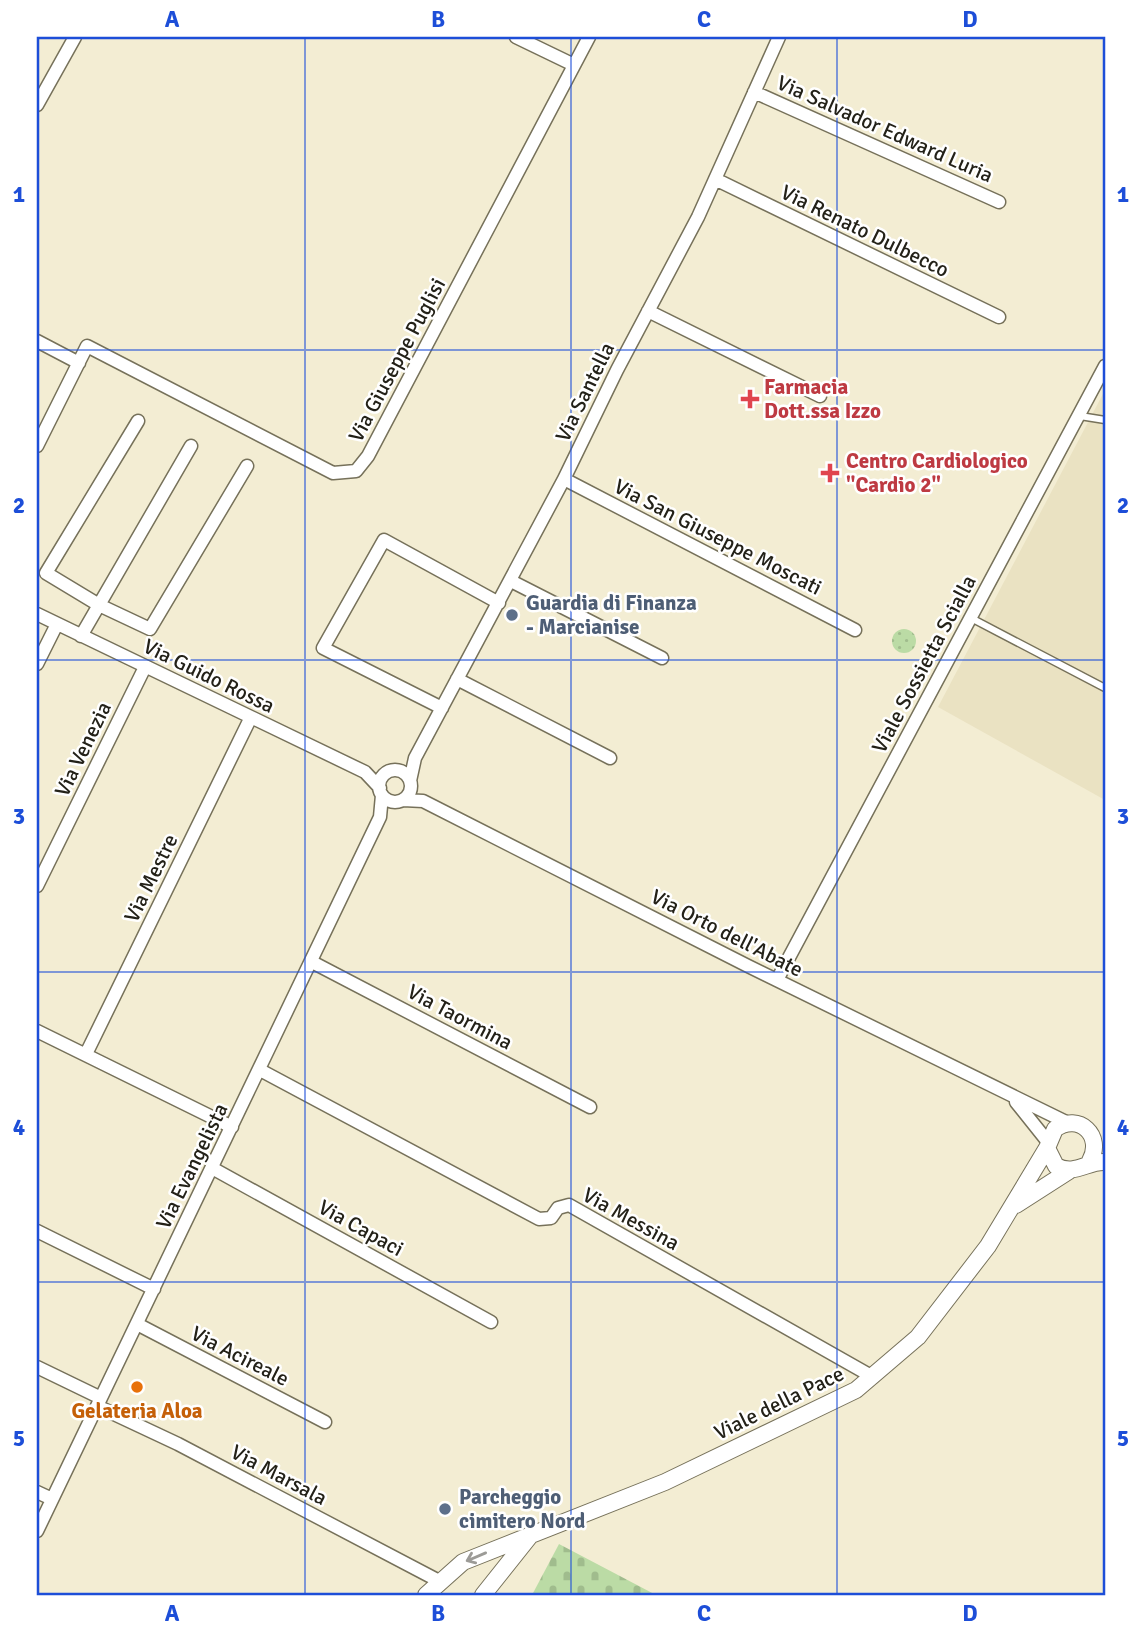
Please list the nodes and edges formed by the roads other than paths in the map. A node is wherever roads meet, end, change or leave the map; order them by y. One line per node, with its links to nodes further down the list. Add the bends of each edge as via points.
1 (75, 37): 7 (street)
2 (516, 37): 5 (street)
3 (589, 37): 5 (street, Via Giuseppe Puglisi)
4 (779, 37): 6 (street, Via Santella)
5 (574, 65): 13 (street, Via Giuseppe Puglisi, via 356,471 333,473 87,346)
6 (754, 92): 8 (street, Via Santella); 9 (street, Via Salvador Edward Luria)
7 (37, 105)
8 (715, 179): 10 (street, Via Santella); 11 (street, Via Renato Dulbecco)
9 (999, 202)
10 (648, 311): 15 (street); 22 (street, Via Santella)
11 (999, 317)
12 (37, 341): 13 (street)
13 (79, 363): 19 (street)
14 (1105, 366): 16 (street, Viale Sossietta Scialla)
15 (820, 396)
16 (1080, 416): 17 (lane); 27 (street, Viale Sossietta Scialla)
17 (1105, 420)
18 (138, 421): 25 (street, via 46,573)
19 (37, 446)
20 (191, 446): 25 (street)
21 (247, 466): 25 (street, via 150,629)
22 (564, 479): 23 (street, Via Santella); 29 (street, Via San Giuseppe Moscati)
23 (511, 581): 24 (street, Via Santella); 31 (street)
24 (499, 603): 34 (street, Via Santella); 36 (street, via 384,540 323,648)
25 (99, 605): 30 (street)
26 (37, 614): 28 (street, Via Guido Rossa)
27 (971, 618): 35 (lane); 49 (street, Viale Sossietta Scialla)
28 (57, 624): 30 (street, Via Guido Rossa); 32 (street)
29 (855, 630)
30 (81, 635): 33 (street, Via Guido Rossa)
31 (662, 658)
32 (37, 664)
33 (145, 667): 37 (street, Via Guido Rossa); 47 (street, Via Venezia)
34 (457, 678): 36 (street, Via Santella); 39 (street)
35 (1105, 688)
36 (442, 708): 38 (street, Via Santella)
37 (250, 719): 41 (street, Via Guido Rossa); 51 (street, Via Mestre)
38 (415, 758): 40 (street, Via Santella); 42 (street, Via Santella)
39 (610, 758)
40 (393, 771): 41 (street, Via Guido Rossa); 42 (street, Via Orto dell'Abate); 43 (street, via 381,780)
41 (365, 772): 43 (street, Via Guido Rossa)
42 (411, 783): 44 (street, Via Santella); 45 (street, Via Orto dell'Abate)
43 (381, 791): 44 (street); 46 (street, Via Evangelista)
44 (399, 801): 45 (street, Via Orto dell'Abate); 46 (street, Via Evangelista)
45 (422, 801): 49 (street, Via Orto dell'Abate)
46 (380, 817): 48 (street, Via Evangelista)
47 (37, 886)
48 (312, 962): 52 (street, Via Evangelista); 54 (street, Via Taormina)
49 (777, 980): 53 (street, Via Orto dell'Abate)
50 (37, 1031): 51 (street)
51 (86, 1054): 56 (street)
52 (260, 1070): 56 (street, Via Evangelista); 68 (street, Via Messina, via 539,1219 551,1218 558,1208 569,1205)
53 (1014, 1099): 55 (street, Via Orto dell'Abate); 58 (street)
54 (590, 1107)
55 (1068, 1123): 57 (street, via 1084,1126); 58 (street, via 1055,1129)
56 (232, 1127): 60 (street, Via Evangelista)
57 (1100, 1142): 59 (street)
58 (1047, 1145): 61 (street, via 1056,1166); 62 (street, Viale della Pace)
59 (1098, 1162): 61 (street)
60 (212, 1168): 64 (street, Via Evangelista); 65 (street, Via Capaci)
61 (1069, 1171): 62 (street, Viale della Pace)
62 (1014, 1206): 68 (street, Viale della Pace, via 918,1337)
63 (37, 1231): 64 (street)
64 (153, 1289): 66 (street, Via Evangelista)
65 (491, 1322)
66 (137, 1324): 69 (street, Via Evangelista); 70 (street, Via Acireale)
67 (37, 1367): 69 (street, Via Marsala)
68 (873, 1377): 74 (street, Viale della Pace, via 856,1390 665,1482)
69 (99, 1402): 72 (street, Via Evangelista); 75 (street, Via Marsala)
70 (325, 1422)
71 (37, 1492): 72 (street)
72 (52, 1499): 73 (street, Via Evangelista)
73 (37, 1531)
74 (534, 1531): 75 (street, Viale della Pace, one-way to 75, via 463,1562); 77 (street)
75 (441, 1582): 76 (street, Viale della Pace)
76 (426, 1595)
77 (483, 1595)

